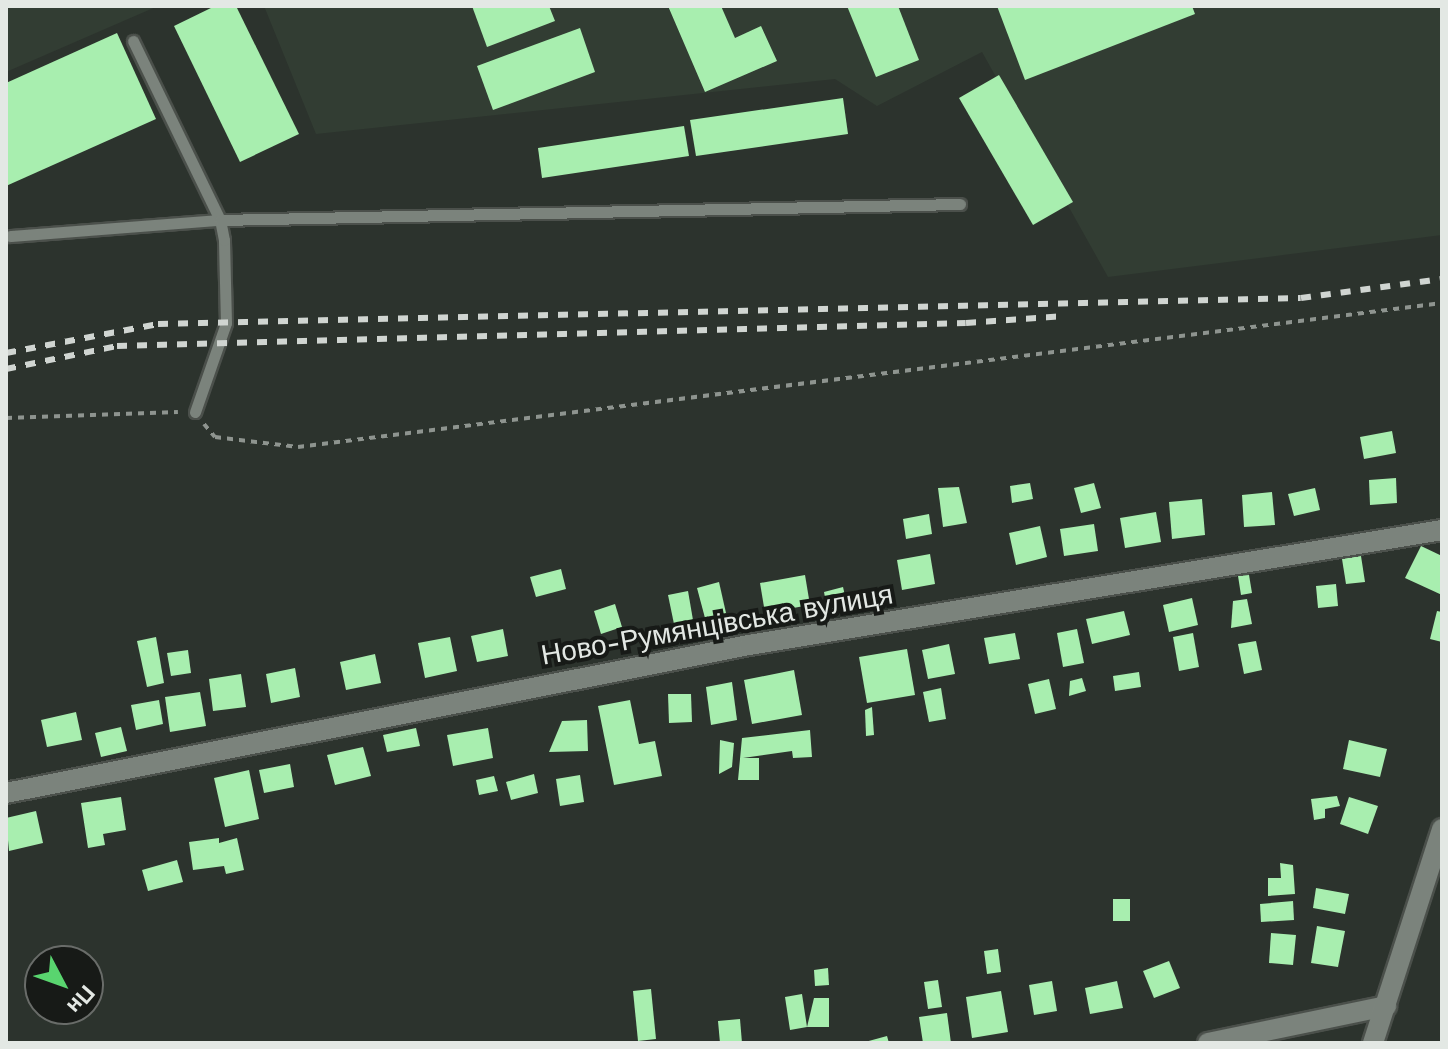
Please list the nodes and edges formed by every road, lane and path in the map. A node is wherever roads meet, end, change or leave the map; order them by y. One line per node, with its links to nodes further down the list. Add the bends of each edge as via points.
1 (133, 41): 3 (lane)
2 (960, 204): 3 (lane)
3 (220, 220): 4 (lane); 6 (lane, via 226,323)
4 (10, 236)
5 (1442, 303): 6 (path, via 298,447 215,437)
6 (195, 412): 7 (path)
7 (6, 418)
8 (1442, 530): 9 (street, Ново-Румянцівська вулиця, via 749,645)
9 (6, 793)
10 (1442, 829): 11 (street)
11 (1386, 1006): 12 (street); 13 (street)
12 (1208, 1043)
13 (1373, 1043)

